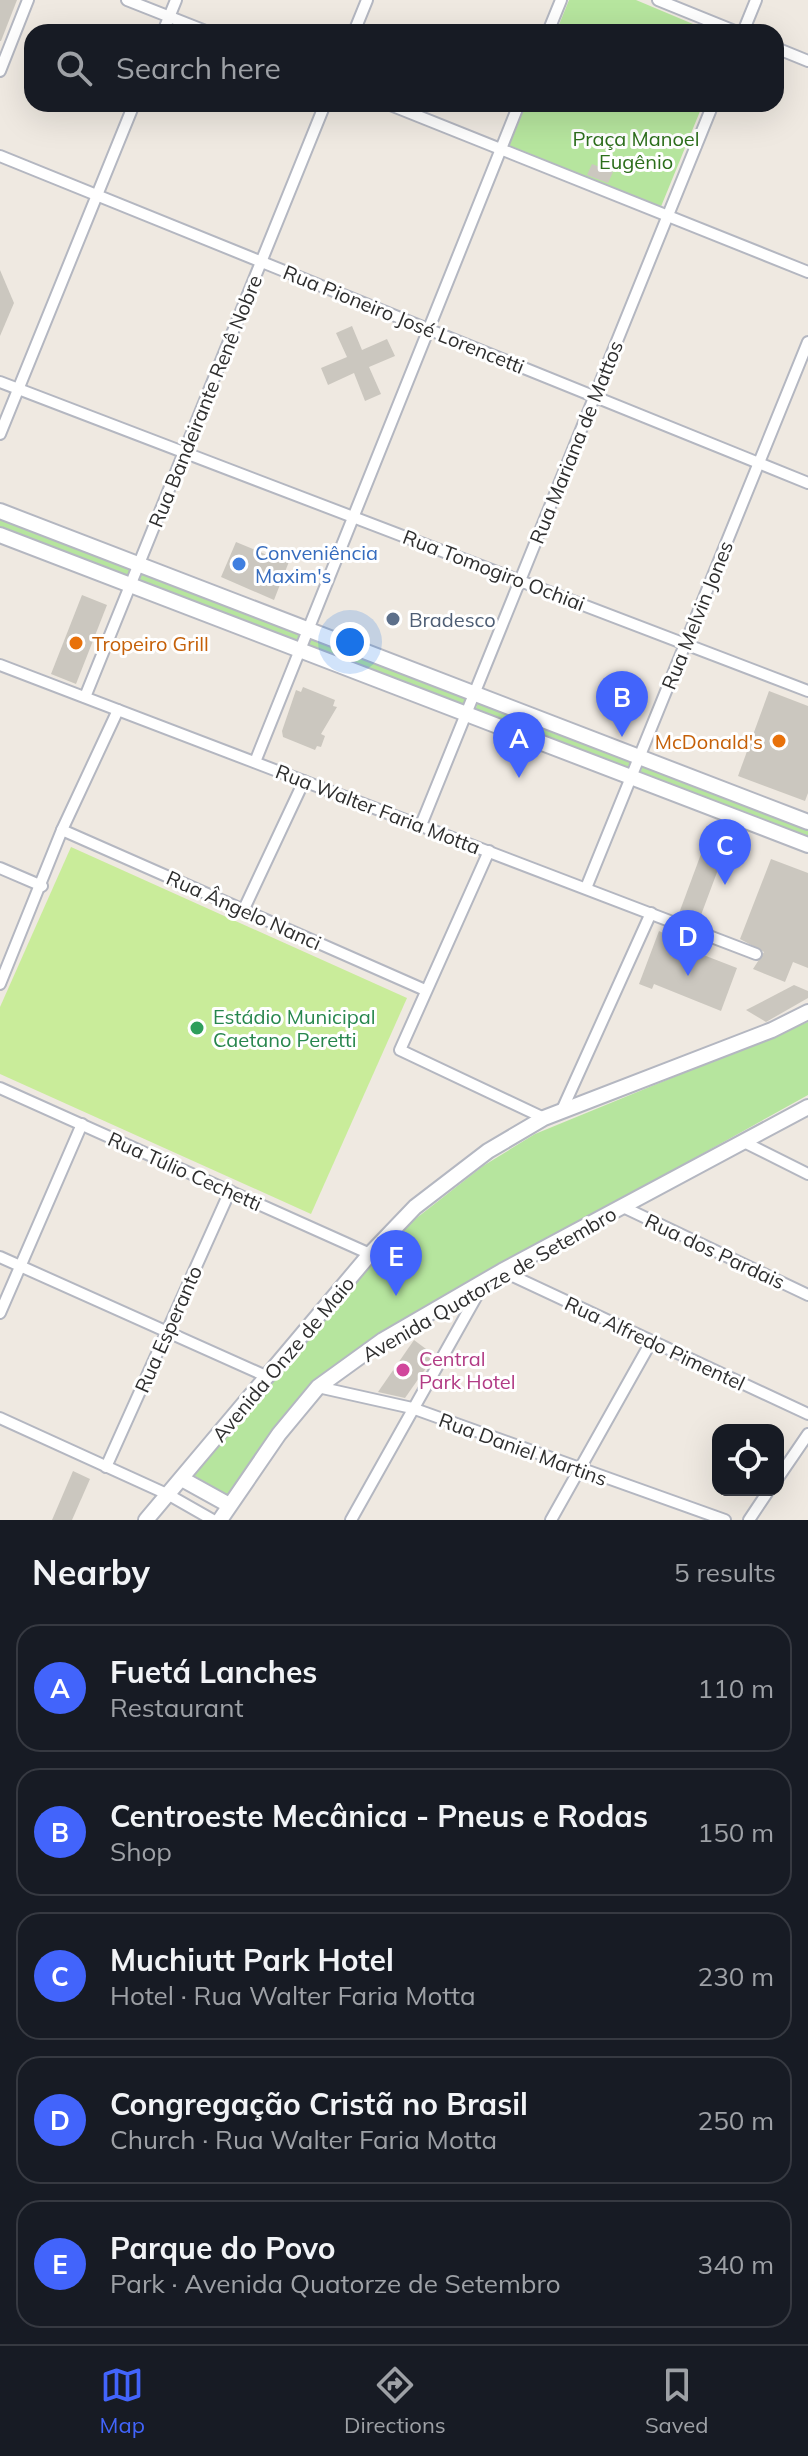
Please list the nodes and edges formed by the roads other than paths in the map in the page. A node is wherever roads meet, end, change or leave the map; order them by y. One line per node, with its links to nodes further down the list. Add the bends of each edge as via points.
1 (28, 0): 17 (street)
2 (127, 0): 8 (street)
3 (176, 0): 8 (street)
4 (367, 0): 11 (street)
5 (561, 0): 12 (street)
6 (658, 0): 13 (street)
7 (756, 0): 14 (street)
8 (169, 17): 9 (street); 10 (street)
9 (166, 24)
10 (187, 24)
11 (357, 24)
12 (551, 24)
13 (720, 24)
14 (744, 24)
15 (784, 51): 16 (street)
16 (808, 61)
17 (0, 71)
18 (131, 112): 25 (street)
19 (322, 112): 27 (street, Rua Bandeirante Renê Nobre)
20 (408, 112): 23 (street)
21 (516, 112): 23 (street)
22 (710, 112): 26 (street, Rua Mariana de Mattos)
23 (501, 149): 26 (street); 29 (street)
24 (0, 156): 25 (street, Rua Pioneiro José Lorencetti)
25 (97, 195): 27 (street, Rua Pioneiro José Lorencetti); 32 (street)
26 (668, 216): 28 (street); 33 (street, Rua Mariana de Mattos)
27 (261, 261): 29 (street, Rua Pioneiro José Lorencetti); 35 (street, Rua Bandeirante Renê Nobre)
28 (808, 272)
29 (428, 329): 33 (street, Rua Pioneiro José Lorencetti); 39 (street)
30 (808, 342): 36 (street, Rua Melvin Jones)
31 (0, 382): 32 (street, Rua Tomogiro Ochiai)
32 (19, 389): 34 (street); 35 (street, Rua Tomogiro Ochiai)
33 (595, 397): 36 (street, Rua Pioneiro José Lorencetti); 42 (street, Rua Mariana de Mattos)
34 (0, 434)
35 (184, 452): 39 (street, Rua Tomogiro Ochiai); 41 (street, Rua Bandeirante Renê Nobre)
36 (759, 463): 37 (street, Rua Pioneiro José Lorencetti); 45 (street, Rua Melvin Jones)
37 (808, 483)
38 (0, 511): 41 (main road)
39 (353, 516): 42 (street, Rua Tomogiro Ochiai); 44 (street)
40 (0, 535): 43 (main road)
41 (138, 566): 43 (street, Rua Bandeirante Renê Nobre); 44 (main road)
42 (520, 581): 45 (street, Rua Tomogiro Ochiai); 49 (street, Rua Mariana de Mattos)
43 (131, 585): 46 (main road); 50 (street, Rua Bandeirante Renê Nobre)
44 (307, 631): 46 (street); 49 (main road)
45 (685, 643): 48 (street, Rua Tomogiro Ochiai); 53 (street, Rua Melvin Jones)
46 (300, 650): 52 (main road); 54 (street)
47 (0, 665): 50 (street, Rua Walter Faria Motta)
48 (808, 691)
49 (474, 695): 52 (street, Rua Mariana de Mattos); 53 (main road)
50 (85, 697): 51 (street, Rua Walter Faria Motta)
51 (118, 710): 54 (street, Rua Walter Faria Motta); 59 (street)
52 (466, 714): 55 (main road); 58 (street, Rua Mariana de Mattos)
53 (639, 757): 55 (street, Rua Melvin Jones); 57 (main road)
54 (255, 762): 56 (street, Rua Walter Faria Motta)
55 (631, 777): 60 (main road); 64 (street, Rua Melvin Jones)
56 (304, 781): 58 (street, Rua Walter Faria Motta); 65 (street)
57 (807, 819)
58 (421, 825): 61 (street, Rua Walter Faria Motta)
59 (62, 830): 63 (street); 65 (street, Rua Ângelo Nanci)
60 (808, 845)
61 (489, 851): 64 (street, Rua Walter Faria Motta); 69 (street)
62 (0, 868): 63 (street)
63 (42, 886): 68 (street)
64 (586, 888): 66 (street, Rua Walter Faria Motta)
65 (243, 911): 69 (street, Rua Ângelo Nanci)
66 (651, 913): 67 (street, Rua Walter Faria Motta); 73 (street)
67 (756, 954)
68 (0, 984)
69 (425, 990): 74 (street, via 400,1050)
70 (808, 1012): 73 (main road, Avenida Onze de Maio)
71 (0, 1088): 75 (street, Rua Túlio Cechetti)
72 (808, 1107): 76 (main road, Avenida Quatorze de Setembro)
73 (562, 1110): 74 (main road, Avenida Onze de Maio)
74 (544, 1118): 80 (main road, Avenida Onze de Maio, via 463,1169 407,1213)
75 (82, 1124): 78 (street, Rua Túlio Cechetti); 82 (street)
76 (744, 1142): 77 (street); 79 (main road, Avenida Quatorze de Setembro)
77 (808, 1174)
78 (230, 1191): 80 (street, Rua Túlio Cechetti); 87 (street, Rua Esperanto)
79 (623, 1207): 83 (main road, Avenida Quatorze de Setembro); 85 (street, Rua dos Pardais)
80 (370, 1254): 89 (main road, Avenida Onze de Maio)
81 (0, 1257): 82 (street)
82 (20, 1266): 86 (street); 87 (street)
83 (502, 1271): 84 (main road, Avenida Quatorze de Setembro); 88 (street, Rua Alfredo Pimentel)
84 (486, 1281): 90 (main road, Avenida Quatorze de Setembro, via 383,1340); 91 (street)
85 (808, 1295)
86 (0, 1313)
87 (167, 1332): 89 (street); 95 (street, Rua Esperanto)
88 (651, 1342): 92 (street, Rua Alfredo Pimentel); 96 (street)
89 (268, 1377): 98 (main road, Avenida Onze de Maio)
90 (318, 1387): 91 (street, Rua Daniel Martins); 101 (main road, Avenida Quatorze de Setembro)
91 (412, 1408): 96 (street, Rua Daniel Martins); 105 (street)
92 (808, 1414)
93 (0, 1418): 95 (street)
94 (808, 1434): 97 (street)
95 (106, 1467): 99 (street)
96 (577, 1469): 106 (street); 107 (street, Rua Daniel Martins)
97 (784, 1469)
98 (182, 1479): 99 (main road, Avenida Onze de Maio); 101 (main road)
99 (169, 1495): 102 (main road, Avenida Onze de Maio); 103 (street)
100 (765, 1496): 108 (street)
101 (229, 1505): 104 (main road, Avenida Quatorze de Setembro)
102 (146, 1520)
103 (213, 1520)
104 (220, 1520)
105 (351, 1520)
106 (551, 1520)
107 (725, 1520)
108 (749, 1520)

